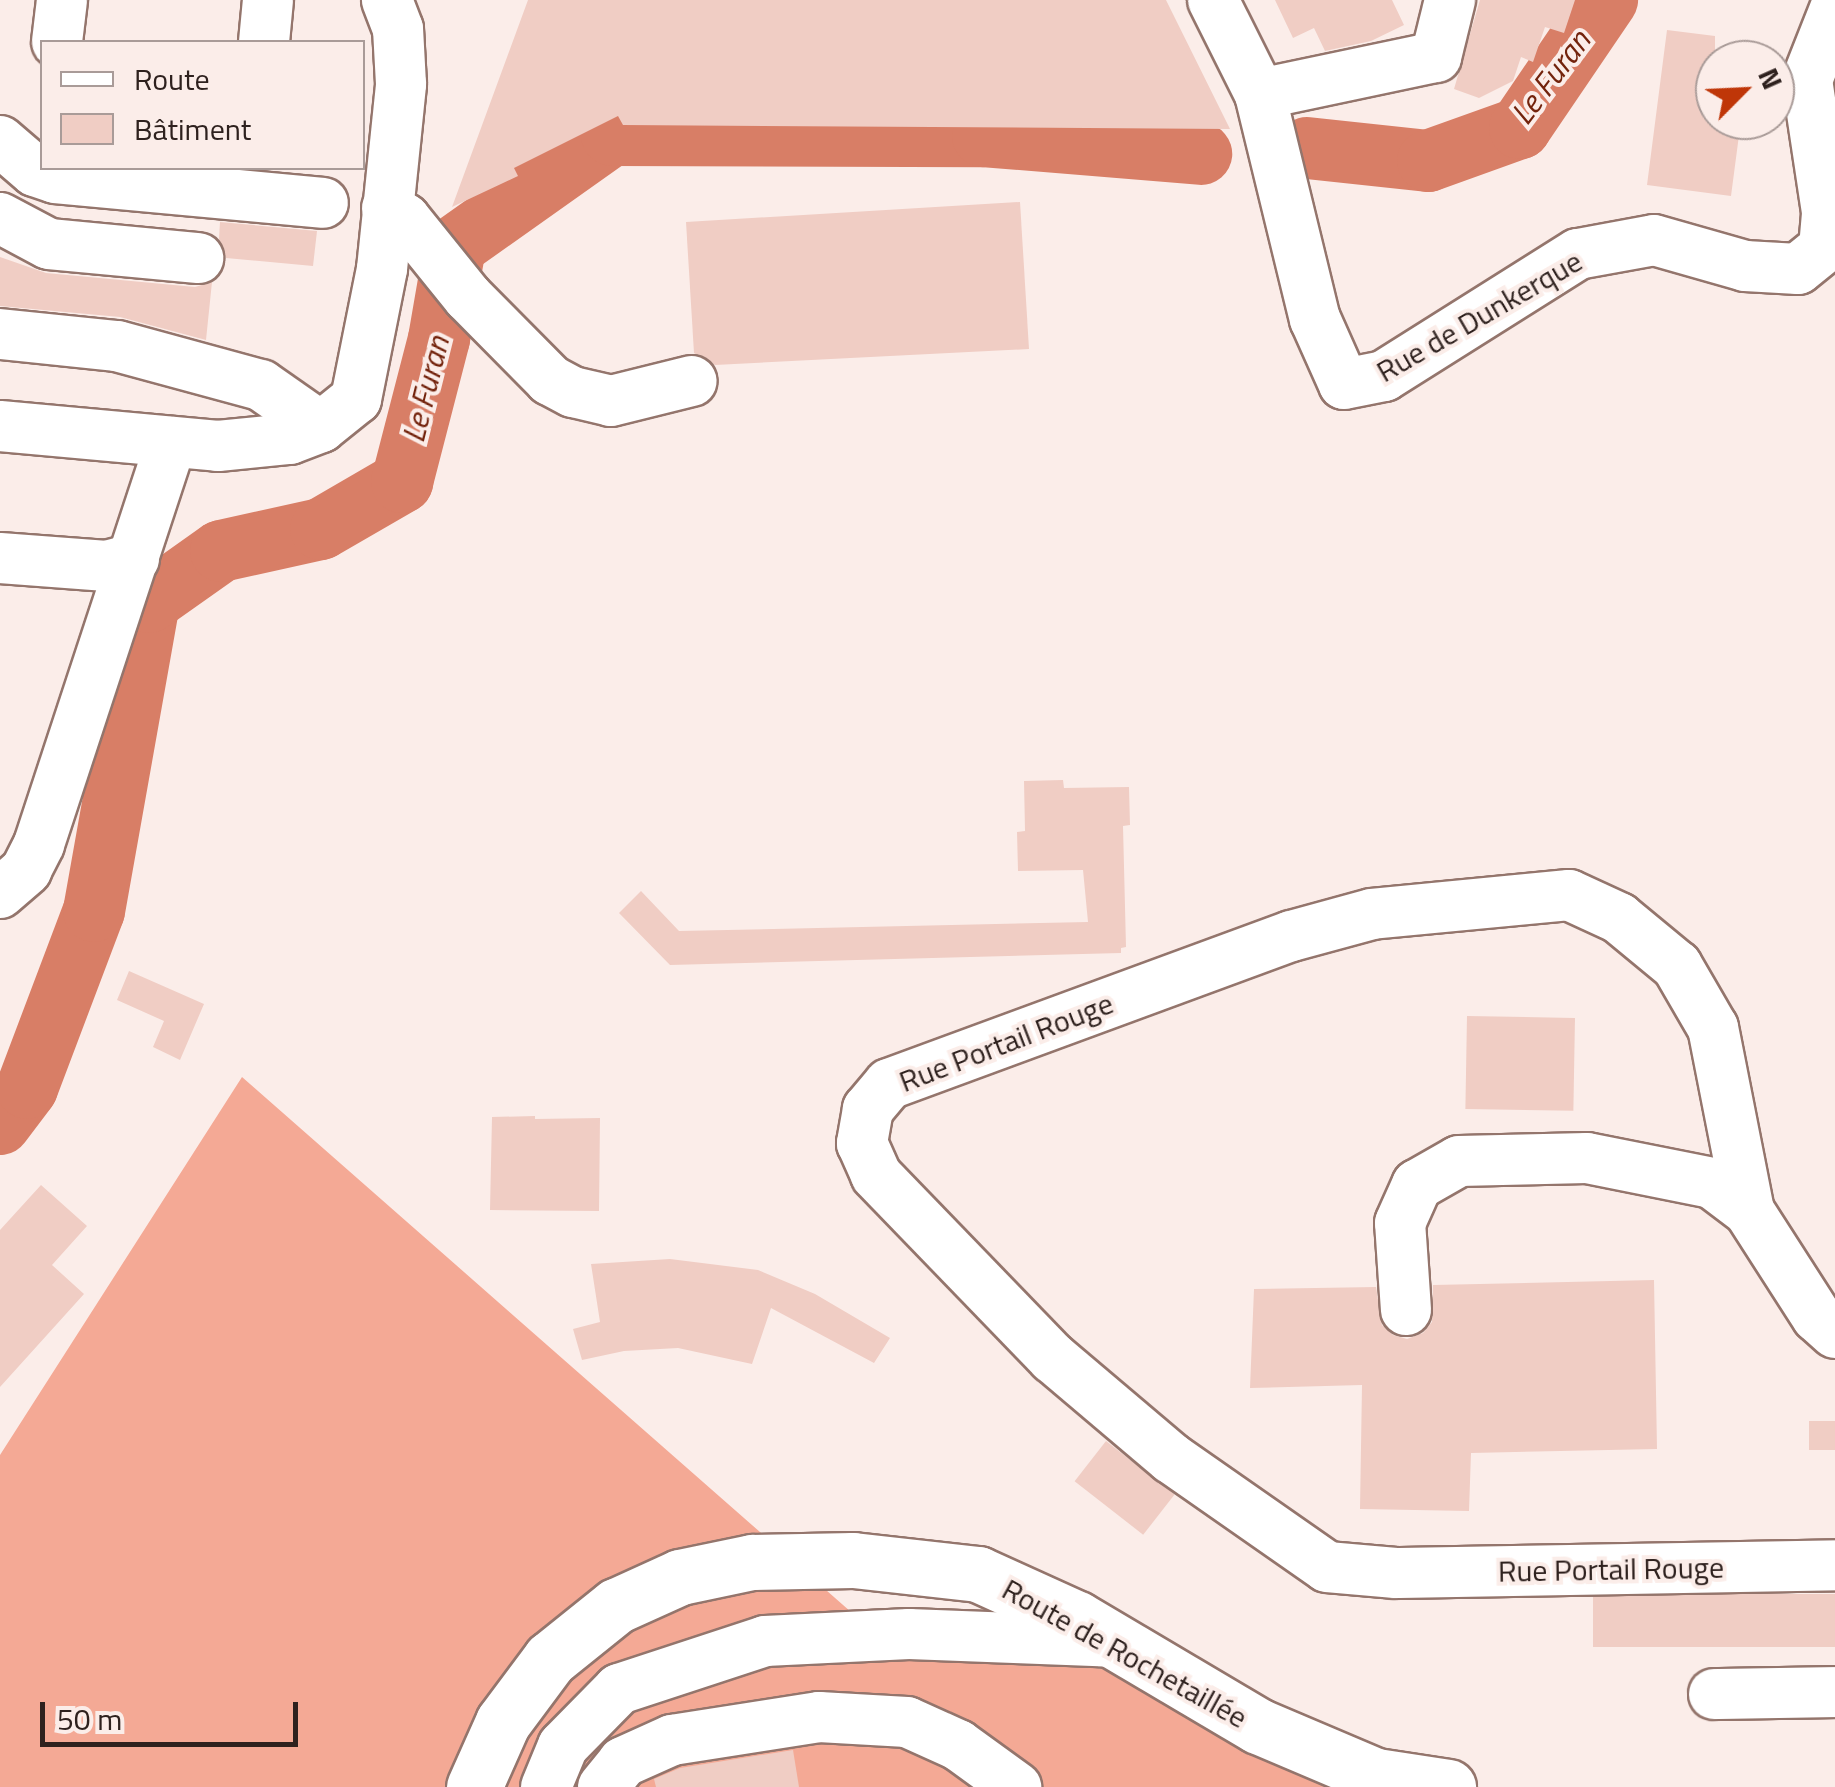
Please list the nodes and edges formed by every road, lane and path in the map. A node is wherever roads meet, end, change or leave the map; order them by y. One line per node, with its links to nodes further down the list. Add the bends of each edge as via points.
1 (62, 0): 7 (street)
2 (268, 0): 8 (street)
3 (387, 0): 16 (street, via 398,29)
4 (1213, 0): 9 (street, Rue de Dunkerque)
5 (1450, 0): 9 (street, via 1436,57)
6 (1835, 9): 9 (street, Rue de Dunkerque, via 1807,80 1828,212 1824,248 1798,269 1744,266 1654,240 1578,254 1384,376 1344,384 1315,319)
7 (57, 40)
8 (264, 40)
9 (1260, 94)
10 (0, 141): 11 (street)
11 (40, 168)
12 (43, 170): 13 (street)
13 (250, 182): 14 (street)
14 (323, 203)
15 (0, 218): 17 (street, via 49,244)
16 (402, 223): 19 (street, via 550,380 611,400); 21 (street, via 382,269 356,399)
17 (198, 258)
18 (0, 334): 21 (street, via 117,346 261,385)
19 (692, 382)
20 (0, 426): 22 (street)
21 (320, 427): 22 (street, via 254,443)
22 (172, 442): 24 (street)
23 (0, 558): 24 (street, via 108,566)
24 (134, 559): 25 (street, via 39,844 26,870)
25 (0, 893)
26 (1749, 1211): 27 (street, Rue Portail Rouge, via 1712,1183 1588,1158 1459,1160 1417,1185 1400,1223); 28 (street, Rue Portail Rouge, via 1817,1318); 29 (street, Rue Portail Rouge, via 1714,1028 1677,966 1619,918 1570,895 1372,914 1291,936 889,1084 868,1109 862,1143 876,1175 1053,1358 1171,1458 1327,1567 1396,1573)
27 (1406, 1310)
28 (1835, 1333)
29 (1835, 1564)
30 (1118, 1642): 33 (main road, Route de Rochetaillée, via 978,1574 853,1560 752,1562 680,1577 616,1606 550,1659 503,1722); 34 (street, via 909,1634 765,1641 618,1689 563,1746); 37 (main road, Route de Rochetaillée, via 1258,1726 1376,1776)
31 (1835, 1692): 32 (street)
32 (1714, 1694)
33 (474, 1787)
34 (546, 1787)
35 (602, 1787): 36 (street, via 623,1762 672,1740 819,1717 907,1722 958,1745)
36 (1016, 1787)
37 (1448, 1787)

